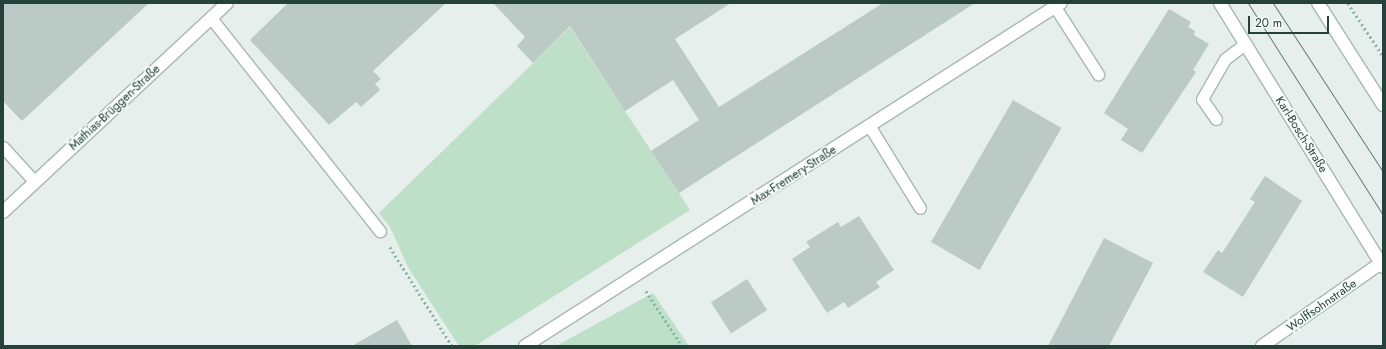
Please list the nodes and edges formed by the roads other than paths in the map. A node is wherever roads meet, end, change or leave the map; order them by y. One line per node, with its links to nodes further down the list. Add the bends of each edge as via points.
1 (227, 3): 5 (street, Mathias-Brüggen-Straße)
2 (1220, 3): 6 (street, Karl-Bosch-Straße)
3 (1318, 3): 8 (street)
4 (1058, 5): 7 (lane); 10 (street, Max-Fremery-Straße)
5 (211, 18): 12 (street, Mathias-Brüggen-Straße); 15 (lane)
6 (1245, 44): 9 (lane, via 1225,59 1202,99); 16 (street, Karl-Bosch-Straße)
7 (1098, 74)
8 (1383, 105)
9 (1216, 119)
10 (870, 127): 13 (lane); 17 (street, Max-Fremery-Straße)
11 (3, 147): 12 (lane)
12 (35, 182): 14 (street, Mathias-Brüggen-Straße)
13 (920, 208)
14 (3, 212)
15 (380, 231)
16 (1382, 265): 18 (street, Wolffsohnstraße)
17 (525, 346)
18 (1262, 346)

